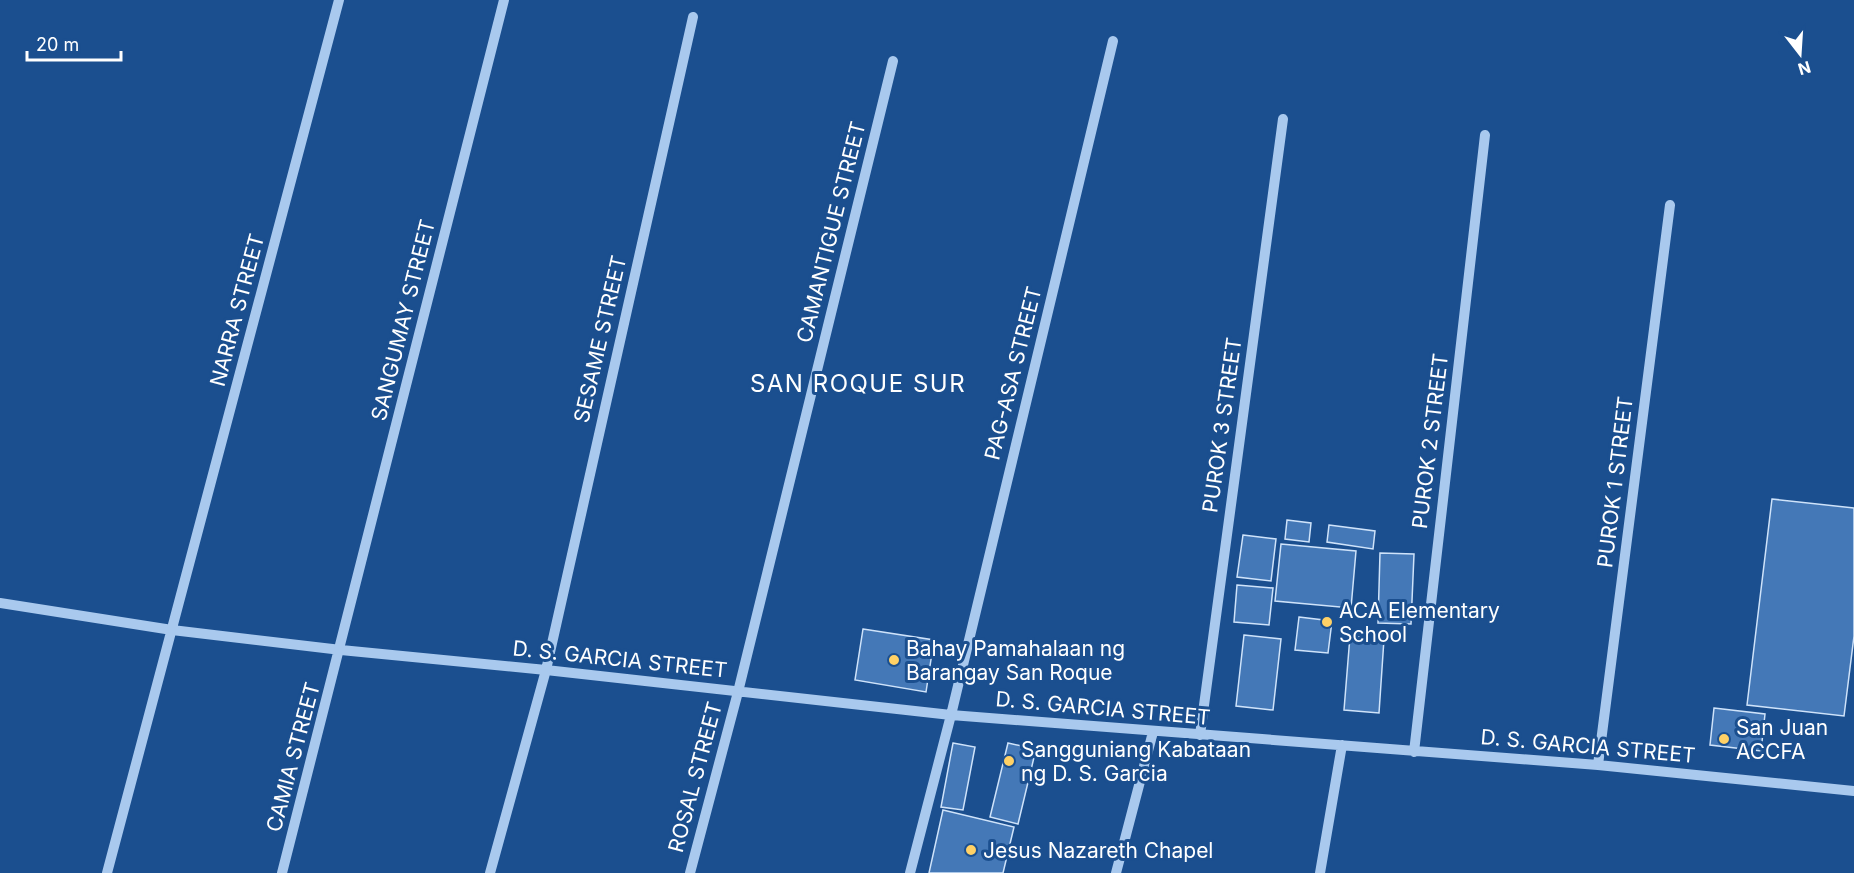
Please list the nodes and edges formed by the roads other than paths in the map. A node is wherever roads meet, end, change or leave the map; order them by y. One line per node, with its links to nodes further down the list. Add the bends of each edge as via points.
1 (339, 0): 10 (street, NARRA STREET)
2 (504, 0): 11 (street, SANGUMAY STREET)
3 (693, 18): 12 (street, SESAME STREET)
4 (1113, 40): 14 (street, PAG-ASA STREET)
5 (892, 61): 13 (street, CAMANTIGUE STREET)
6 (1282, 119): 16 (street, PUROK 3 STREET)
7 (1485, 135): 18 (street, PUROK 2 STREET)
8 (1670, 205): 19 (street, PUROK 1 STREET)
9 (0, 603): 10 (street, D. S. GARCIA STREET)
10 (172, 630): 11 (street, D. S. GARCIA STREET); 21 (street, NARRA STREET)
11 (341, 650): 12 (street, D. S. GARCIA STREET); 22 (street, CAMIA STREET)
12 (546, 670): 13 (street, D. S. GARCIA STREET); 23 (street, SESAME STREET)
13 (738, 692): 14 (street, D. S. GARCIA STREET); 24 (street, ROSAL STREET)
14 (951, 716): 15 (street, D. S. GARCIA STREET); 25 (street, PAG-ASA STREET)
15 (1153, 732): 16 (street, D. S. GARCIA STREET); 26 (street)
16 (1200, 735): 17 (street, D. S. GARCIA STREET)
17 (1342, 745): 18 (street, D. S. GARCIA STREET); 27 (street)
18 (1414, 752): 19 (street, D. S. GARCIA STREET)
19 (1598, 765): 20 (street, D. S. GARCIA STREET)
20 (1854, 791)
21 (107, 873)
22 (282, 873)
23 (490, 873)
24 (690, 873)
25 (910, 873)
26 (1116, 873)
27 (1320, 873)

